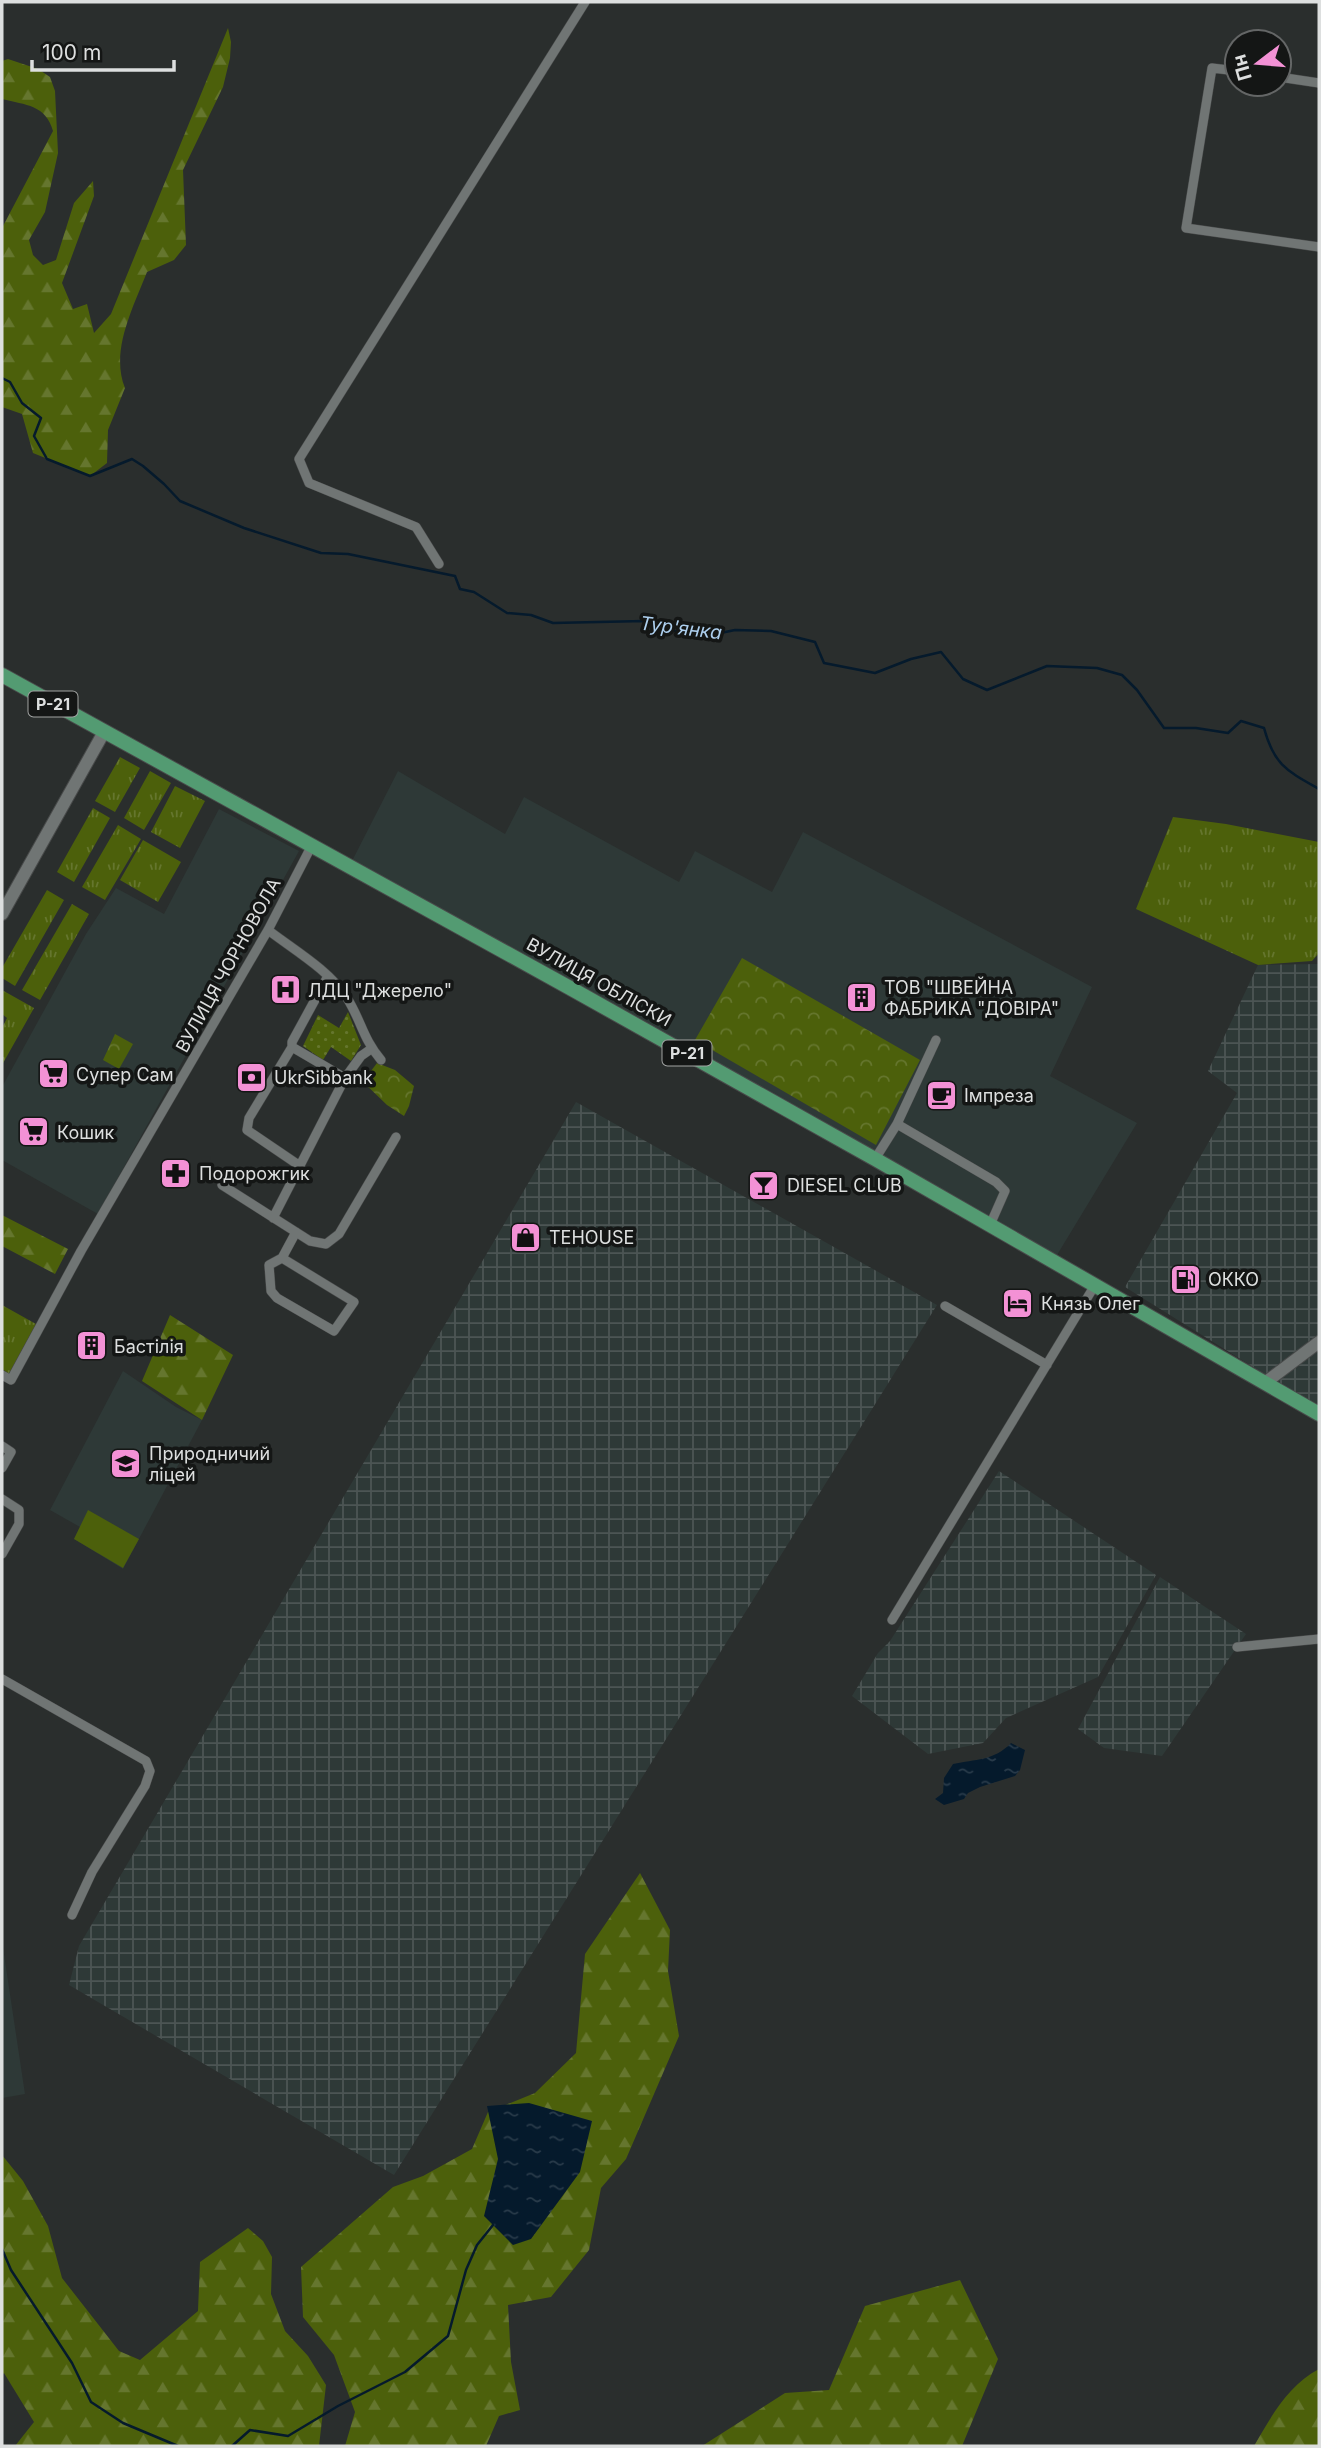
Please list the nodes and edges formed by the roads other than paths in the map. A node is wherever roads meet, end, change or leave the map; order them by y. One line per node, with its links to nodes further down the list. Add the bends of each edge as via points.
1 (586, 2): 6 (street, via 299,459 309,483 416,527)
2 (1223, 70): 5 (street, via 1212,68 1186,228)
3 (1293, 79): 4 (street)
4 (1319, 83)
5 (1319, 247)
6 (439, 564)
7 (2, 675): 8 (main road, ВУЛИЦЯ ОБЛІСКИ / Р-21)
8 (104, 732): 9 (main road, ВУЛИЦЯ ОБЛІСКИ / Р-21); 10 (main road)
9 (311, 847): 11 (street, ВУЛИЦЯ ЧОРНОВОЛА); 20 (main road, ВУЛИЦЯ ОБЛІСКИ / Р-21)
10 (2, 914)
11 (268, 930): 12 (street); 31 (street, ВУЛИЦЯ ЧОРНОВОЛА, via 11,1380)
12 (328, 976): 14 (street); 15 (street, via 346,996)
13 (936, 1040): 18 (street)
14 (292, 1047): 17 (street); 21 (street, via 249,1118 247,1130)
15 (371, 1049): 16 (street); 17 (street)
16 (381, 1060)
17 (345, 1078): 21 (street)
18 (897, 1124): 20 (street); 24 (street, via 996,1182 1004,1191)
19 (396, 1137): 25 (street, via 336,1238 320,1245)
20 (875, 1159): 24 (main road, ВУЛИЦЯ ОБЛІСКИ / Р-21)
21 (300, 1167): 23 (street)
22 (222, 1185): 23 (street)
23 (272, 1218): 25 (street)
24 (990, 1225): 27 (main road, ВУЛИЦЯ ОБЛІСКИ / Р-21)
25 (296, 1233): 26 (street)
26 (282, 1258): 26 (street, via 354,1302 334,1331 271,1291 269,1265)
27 (1095, 1285): 30 (street); 32 (main road, ВУЛИЦЯ ОБЛІСКИ / Р-21)
28 (945, 1306): 30 (street)
29 (1319, 1342): 32 (main road)
30 (1047, 1365): 38 (street)
31 (2, 1375)
32 (1266, 1382): 33 (main road, ВУЛИЦЯ ОБЛІСКИ / Р-21)
33 (1319, 1414)
34 (2, 1446): 35 (street, via 11,1452)
35 (2, 1468)
36 (2, 1499): 37 (street, via 19,1510 19,1524)
37 (2, 1555)
38 (892, 1620)
39 (1319, 1639): 40 (street)
40 (1237, 1647)
41 (2, 1679): 42 (street, via 146,1761 150,1771)
42 (72, 1914)

